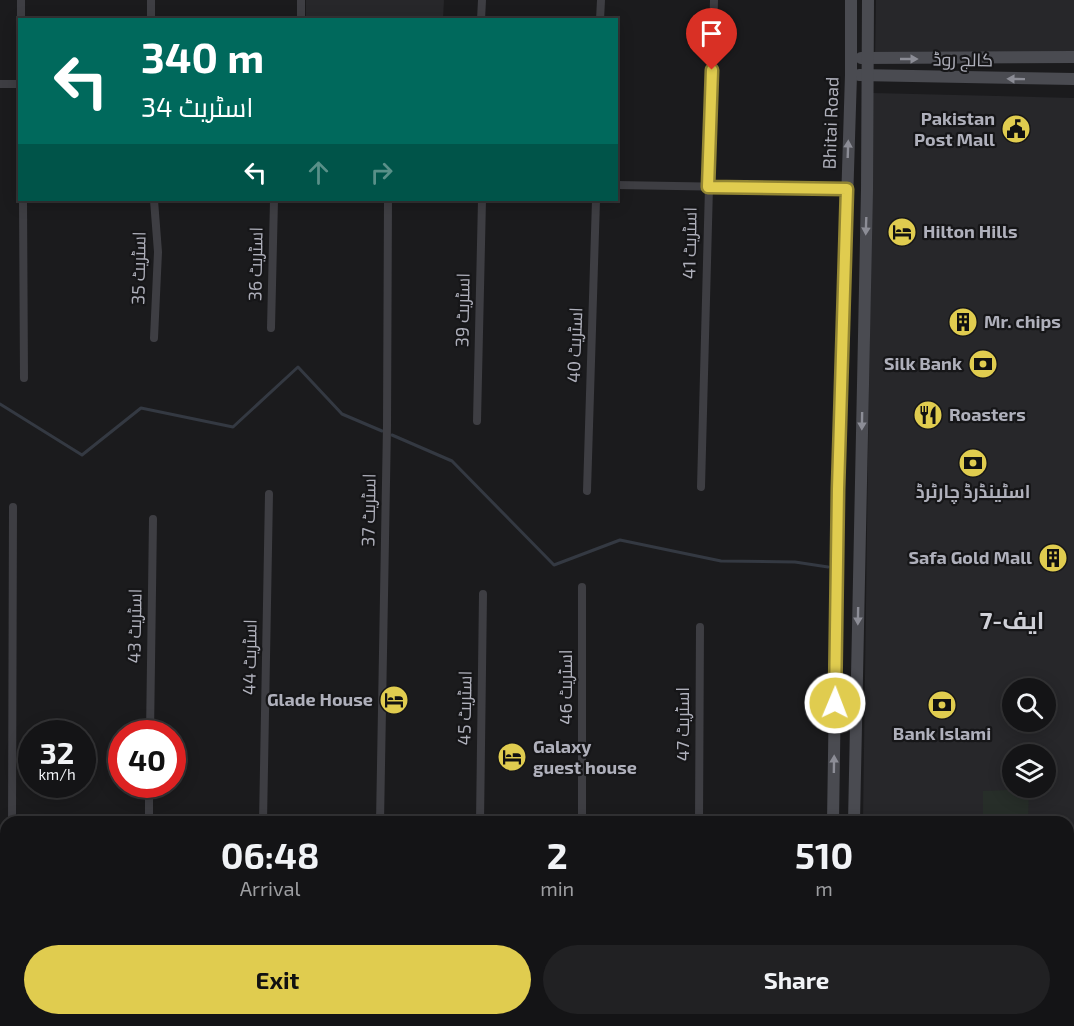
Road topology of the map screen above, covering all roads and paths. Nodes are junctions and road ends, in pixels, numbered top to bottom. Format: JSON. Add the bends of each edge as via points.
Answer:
{"nodes":[{"id":1,"x":21,"y":0,"type":"edge"},
{"id":2,"x":151,"y":0,"type":"edge"},
{"id":3,"x":301,"y":0,"type":"edge"},
{"id":4,"x":482,"y":0,"type":"edge"},
{"id":5,"x":601,"y":0,"type":"edge"},
{"id":6,"x":714,"y":0,"type":"edge"},
{"id":7,"x":851,"y":0,"type":"edge"},
{"id":8,"x":868,"y":0,"type":"edge"},
{"id":9,"x":21,"y":18,"type":"edge"},
{"id":10,"x":151,"y":18,"type":"edge"},
{"id":11,"x":301,"y":18,"type":"edge"},
{"id":12,"x":481,"y":18,"type":"edge"},
{"id":13,"x":600,"y":18,"type":"edge"},
{"id":14,"x":851,"y":57,"type":"junction"},
{"id":15,"x":1074,"y":57,"type":"edge"},
{"id":16,"x":867,"y":59,"type":"junction"},
{"id":17,"x":851,"y":75,"type":"junction"},
{"id":18,"x":867,"y":75,"type":"junction"},
{"id":19,"x":1074,"y":79,"type":"edge"},
{"id":20,"x":0,"y":84,"type":"edge"},
{"id":21,"x":18,"y":84,"type":"edge"},
{"id":22,"x":618,"y":185,"type":"edge"},
{"id":23,"x":708,"y":187,"type":"junction"},
{"id":24,"x":847,"y":189,"type":"junction"},
{"id":25,"x":867,"y":190,"type":"junction"},
{"id":26,"x":23,"y":201,"type":"edge"},
{"id":27,"x":154,"y":201,"type":"edge"},
{"id":28,"x":274,"y":201,"type":"edge"},
{"id":29,"x":388,"y":201,"type":"edge"},
{"id":30,"x":482,"y":201,"type":"edge"},
{"id":31,"x":596,"y":201,"type":"edge"},
{"id":32,"x":271,"y":328,"type":"dead end"},
{"id":33,"x":154,"y":338,"type":"dead end"},
{"id":34,"x":24,"y":378,"type":"dead end"},
{"id":35,"x":477,"y":421,"type":"dead end"},
{"id":36,"x":701,"y":487,"type":"dead end"},
{"id":37,"x":838,"y":489,"type":"junction"},
{"id":38,"x":861,"y":490,"type":"junction"},
{"id":39,"x":587,"y":491,"type":"dead end"},
{"id":40,"x":270,"y":494,"type":"dead end"},
{"id":41,"x":13,"y":507,"type":"dead end"},
{"id":42,"x":153,"y":519,"type":"dead end"},
{"id":43,"x":582,"y":587,"type":"dead end"},
{"id":44,"x":483,"y":594,"type":"dead end"},
{"id":45,"x":700,"y":627,"type":"dead end"},
{"id":46,"x":150,"y":720,"type":"edge"},
{"id":47,"x":149,"y":798,"type":"edge"},
{"id":48,"x":12,"y":816,"type":"edge"},
{"id":49,"x":149,"y":816,"type":"edge"},
{"id":50,"x":263,"y":816,"type":"edge"},
{"id":51,"x":380,"y":816,"type":"edge"},
{"id":52,"x":480,"y":816,"type":"edge"},
{"id":53,"x":582,"y":816,"type":"edge"},
{"id":54,"x":699,"y":816,"type":"edge"},
{"id":55,"x":833,"y":816,"type":"edge"},
{"id":56,"x":854,"y":816,"type":"edge"}],
"edges":[{"from":1,"to":9,"type":"street"},
{"from":2,"to":10,"type":"street"},
{"from":3,"to":11,"type":"street"},
{"from":4,"to":12,"type":"street"},
{"from":5,"to":13,"type":"street"},
{"from":6,"to":23,"type":"street","name":"اسٹریٹ 41"},
{"from":7,"to":14,"type":"street","name":"Bhitai Road"},
{"from":8,"to":16,"type":"street","name":"Bhitai Road"},
{"from":14,"to":16,"type":"street","name":"کالج روڈ"},
{"from":14,"to":17,"type":"street","name":"Bhitai Road"},
{"from":16,"to":15,"type":"street","name":"کالج روڈ","one_way":true},
{"from":16,"to":18,"type":"street","name":"Bhitai Road"},
{"from":17,"to":18,"type":"street","name":"کالج روڈ"},
{"from":24,"to":17,"type":"street","name":"Bhitai Road","one_way":true},
{"from":19,"to":18,"type":"street","name":"کالج روڈ","one_way":true},
{"from":18,"to":25,"type":"street","name":"Bhitai Road"},
{"from":20,"to":21,"type":"street"},
{"from":22,"to":23,"type":"street"},
{"from":23,"to":24,"type":"street"},
{"from":23,"to":36,"type":"street","name":"اسٹریٹ 41"},
{"from":24,"to":25,"type":"street"},
{"from":24,"to":37,"type":"street","name":"Bhitai Road"},
{"from":25,"to":38,"type":"street","name":"Bhitai Road","one_way":true},
{"from":26,"to":34,"type":"street"},
{"from":27,"to":33,"type":"street","name":"اسٹریٹ 35","via":[[158,252]]},
{"from":28,"to":32,"type":"street","name":"اسٹریٹ 36"},
{"from":29,"to":51,"type":"street","name":"اسٹریٹ 37"},
{"from":30,"to":35,"type":"street","name":"اسٹریٹ 39"},
{"from":31,"to":39,"type":"street","name":"اسٹریٹ 40"},
{"from":37,"to":38,"type":"street"},
{"from":55,"to":37,"type":"street","name":"Bhitai Road","one_way":true},
{"from":38,"to":56,"type":"street","name":"Bhitai Road","one_way":true},
{"from":40,"to":50,"type":"street","name":"اسٹریٹ 44"},
{"from":41,"to":48,"type":"street"},
{"from":42,"to":46,"type":"street","name":"اسٹریٹ 43"},
{"from":43,"to":53,"type":"street","name":"اسٹریٹ 46"},
{"from":44,"to":52,"type":"street","name":"اسٹریٹ 45"},
{"from":45,"to":54,"type":"street","name":"اسٹریٹ 47"},
{"from":47,"to":49,"type":"street"}]}
